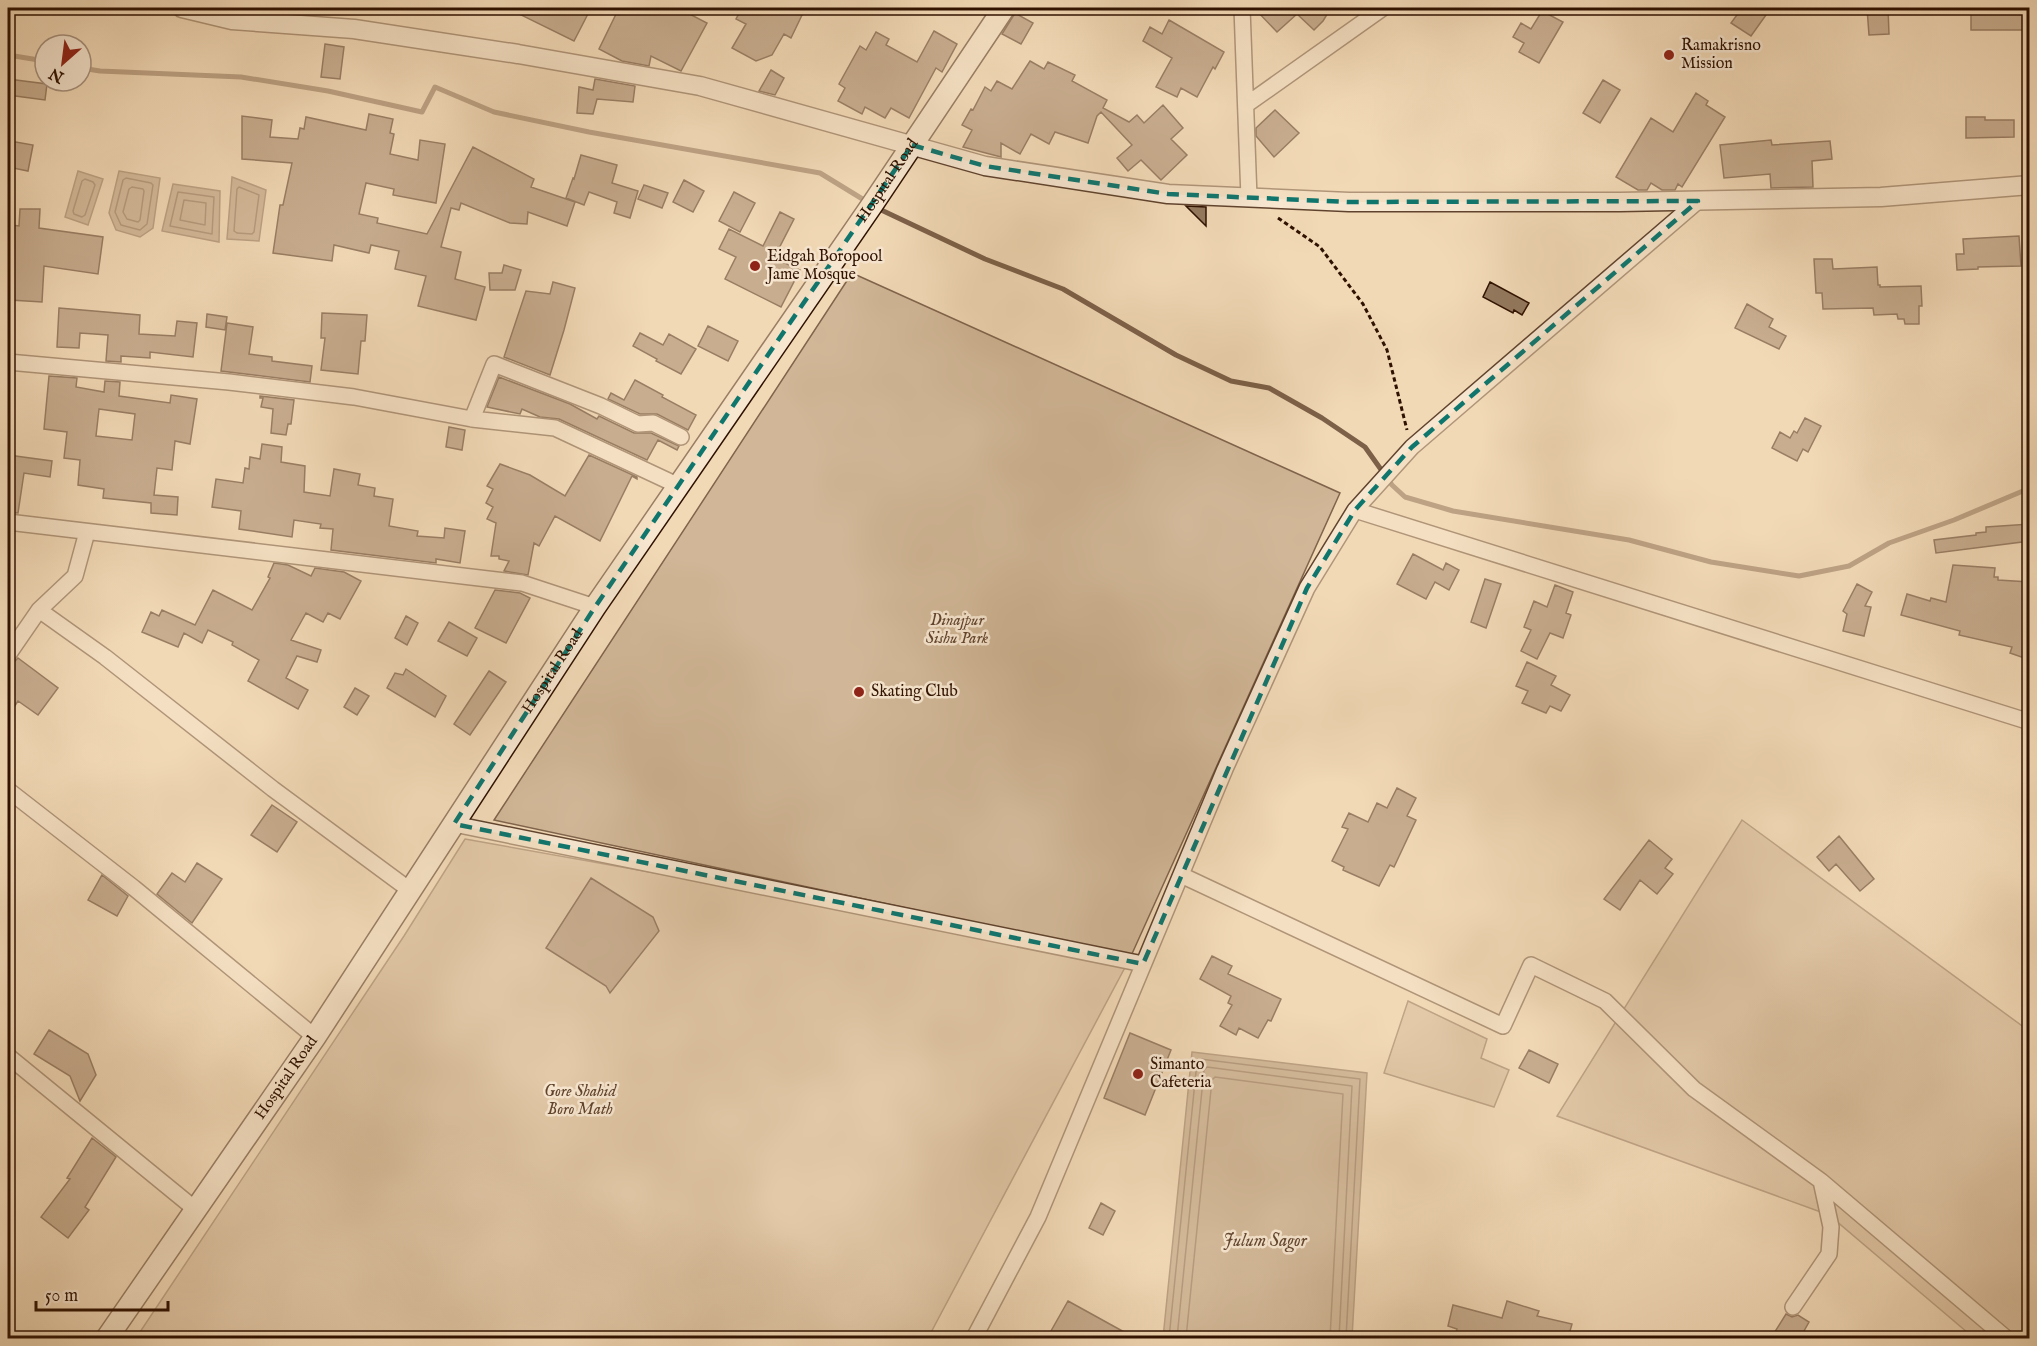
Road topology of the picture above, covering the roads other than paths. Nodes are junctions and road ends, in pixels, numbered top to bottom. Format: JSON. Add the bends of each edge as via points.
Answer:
{"nodes":[{"id":1,"x":182,"y":8,"type":"edge"},
{"id":2,"x":1004,"y":8,"type":"edge"},
{"id":3,"x":1242,"y":8,"type":"edge"},
{"id":4,"x":1383,"y":8,"type":"edge"},
{"id":5,"x":1246,"y":105,"type":"junction"},
{"id":6,"x":912,"y":145,"type":"junction"},
{"id":7,"x":2030,"y":185,"type":"edge"},
{"id":8,"x":1249,"y":198,"type":"junction"},
{"id":9,"x":1698,"y":201,"type":"junction"},
{"id":10,"x":8,"y":362,"type":"edge"},
{"id":11,"x":472,"y":419,"type":"junction"},
{"id":12,"x":681,"y":437,"type":"dead end"},
{"id":13,"x":680,"y":486,"type":"junction"},
{"id":14,"x":1355,"y":510,"type":"junction"},
{"id":15,"x":8,"y":522,"type":"edge"},
{"id":16,"x":87,"y":532,"type":"junction"},
{"id":17,"x":594,"y":607,"type":"junction"},
{"id":18,"x":39,"y":610,"type":"junction"},
{"id":19,"x":8,"y":655,"type":"edge"},
{"id":20,"x":2030,"y":722,"type":"edge"},
{"id":21,"x":8,"y":790,"type":"edge"},
{"id":22,"x":454,"y":824,"type":"junction"},
{"id":23,"x":1181,"y":874,"type":"junction"},
{"id":24,"x":411,"y":891,"type":"junction"},
{"id":25,"x":1143,"y":964,"type":"junction"},
{"id":26,"x":315,"y":1037,"type":"junction"},
{"id":27,"x":8,"y":1056,"type":"edge"},
{"id":28,"x":1821,"y":1181,"type":"junction"},
{"id":29,"x":195,"y":1209,"type":"junction"},
{"id":30,"x":1792,"y":1307,"type":"dead end"},
{"id":31,"x":106,"y":1338,"type":"edge"},
{"id":32,"x":974,"y":1338,"type":"edge"},
{"id":33,"x":2006,"y":1338,"type":"edge"}],
"edges":[{"from":1,"to":6,"type":"street","via":[[232,20],[354,29],[700,86]]},
{"from":2,"to":6,"type":"main road","name":"Hospital Road"},
{"from":3,"to":5,"type":"street"},
{"from":4,"to":5,"type":"street"},
{"from":5,"to":8,"type":"street"},
{"from":6,"to":8,"type":"street","via":[[985,166],[1168,194]]},
{"from":6,"to":13,"type":"main road","name":"Hospital Road"},
{"from":7,"to":9,"type":"street","via":[[1881,197]]},
{"from":8,"to":9,"type":"street","via":[[1349,202]]},
{"from":9,"to":14,"type":"street","via":[[1412,447]]},
{"from":10,"to":11,"type":"street","via":[[354,397]]},
{"from":11,"to":12,"type":"street","via":[[494,364],[638,424],[653,423]]},
{"from":11,"to":13,"type":"street","via":[[555,428]]},
{"from":13,"to":17,"type":"main road","name":"Hospital Road"},
{"from":14,"to":20,"type":"street"},
{"from":14,"to":23,"type":"street","via":[[1307,588]]},
{"from":15,"to":16,"type":"street"},
{"from":16,"to":17,"type":"street","via":[[522,583]]},
{"from":16,"to":18,"type":"street","via":[[75,576]]},
{"from":17,"to":22,"type":"main road","name":"Hospital Road"},
{"from":18,"to":19,"type":"street"},
{"from":18,"to":24,"type":"street"},
{"from":21,"to":26,"type":"street"},
{"from":22,"to":24,"type":"main road","name":"Hospital Road"},
{"from":22,"to":25,"type":"street"},
{"from":23,"to":25,"type":"street"},
{"from":23,"to":28,"type":"street","via":[[1503,1026],[1531,964],[1605,1001],[1694,1089]]},
{"from":24,"to":26,"type":"main road","name":"Hospital Road"},
{"from":25,"to":32,"type":"street","via":[[1038,1217]]},
{"from":26,"to":29,"type":"main road","name":"Hospital Road"},
{"from":27,"to":29,"type":"street"},
{"from":28,"to":30,"type":"street","via":[[1831,1227],[1829,1254]]},
{"from":28,"to":33,"type":"street"},
{"from":29,"to":31,"type":"main road","name":"Hospital Road"}]}
